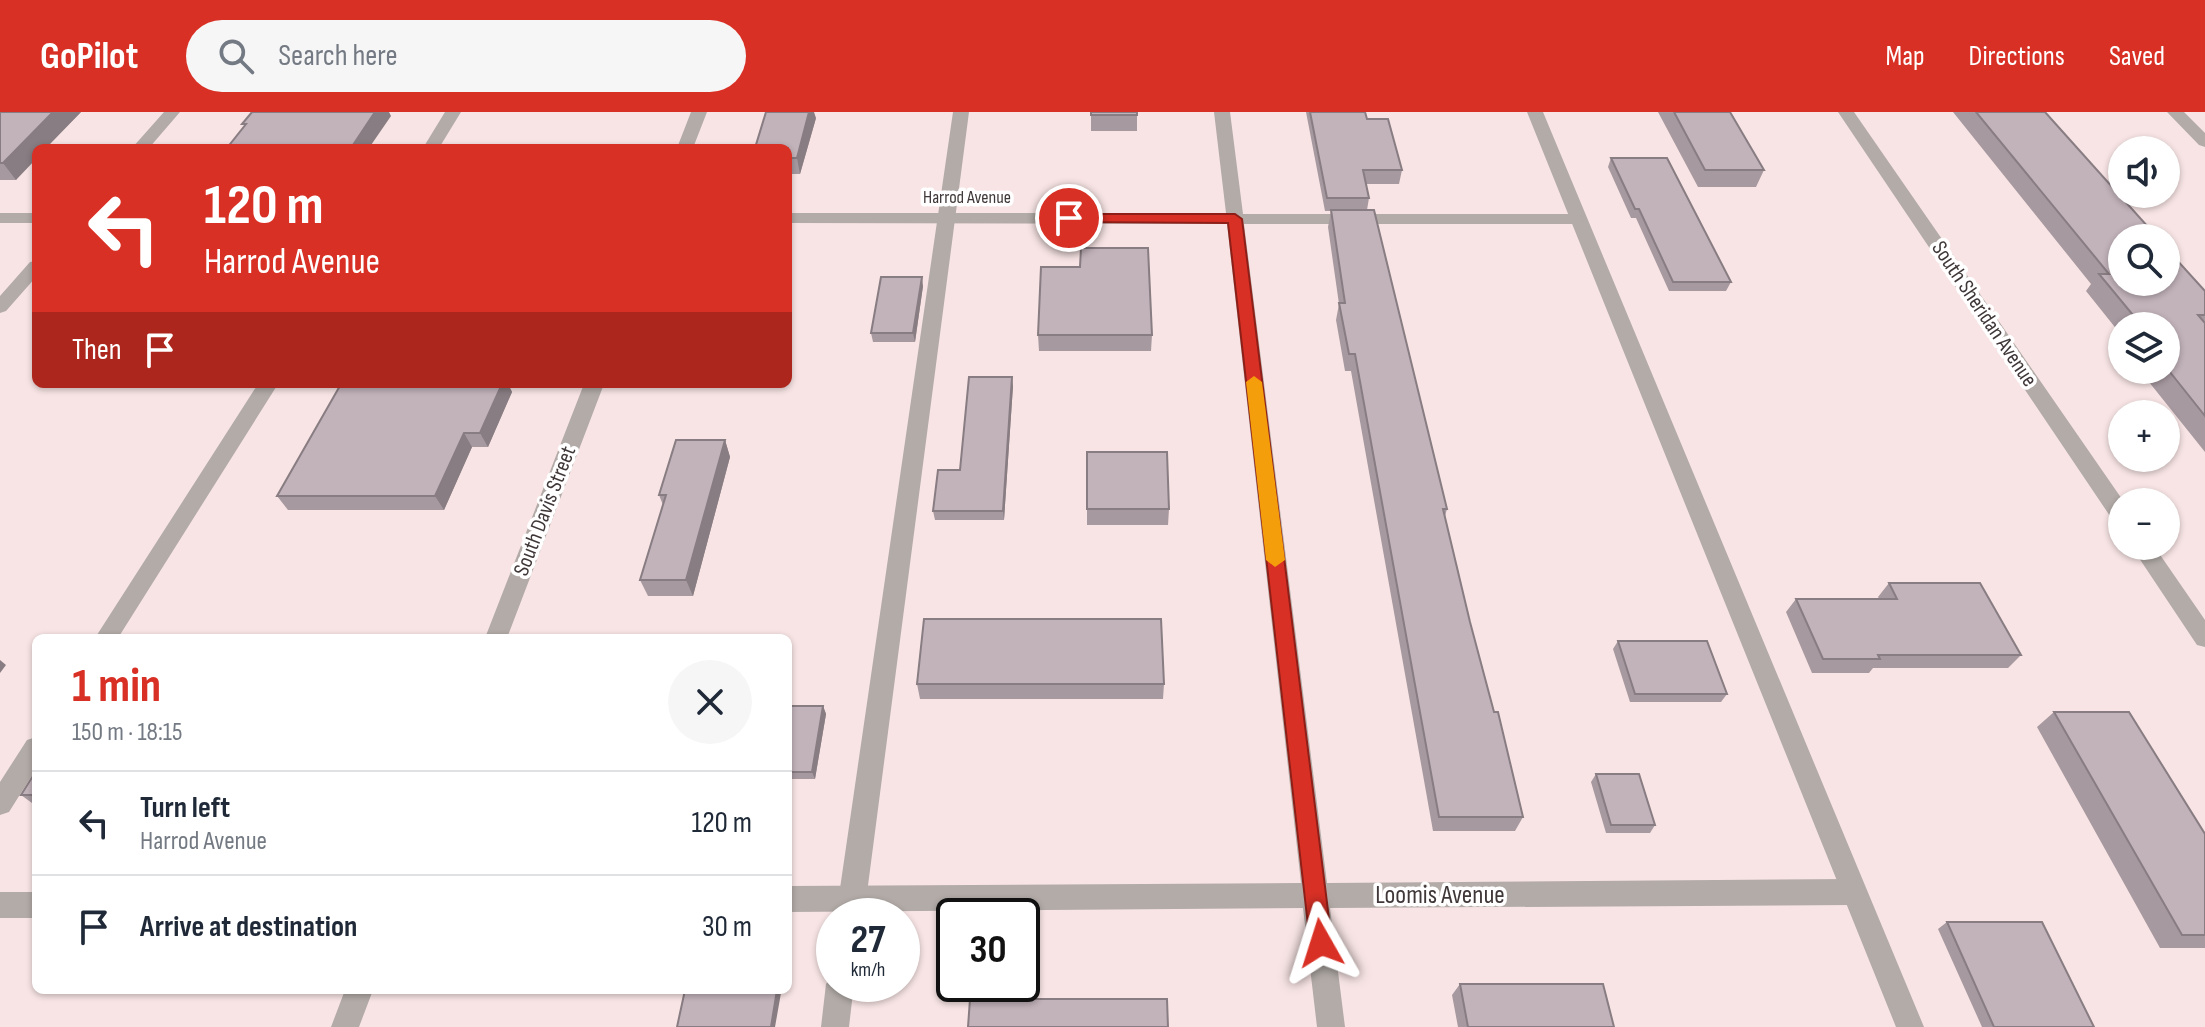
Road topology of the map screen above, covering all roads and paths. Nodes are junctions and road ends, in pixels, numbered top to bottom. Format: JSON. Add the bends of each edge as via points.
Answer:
{"nodes":[{"id":1,"x":172,"y":112,"type":"edge"},
{"id":2,"x":453,"y":112,"type":"edge"},
{"id":3,"x":699,"y":112,"type":"edge"},
{"id":4,"x":961,"y":112,"type":"edge"},
{"id":5,"x":1222,"y":112,"type":"edge"},
{"id":6,"x":1535,"y":112,"type":"edge"},
{"id":7,"x":1846,"y":112,"type":"edge"},
{"id":8,"x":2175,"y":112,"type":"edge"},
{"id":9,"x":2205,"y":142,"type":"edge"},
{"id":10,"x":144,"y":144,"type":"edge"},
{"id":11,"x":433,"y":144,"type":"edge"},
{"id":12,"x":687,"y":144,"type":"edge"},
{"id":13,"x":945,"y":217,"type":"junction"},
{"id":14,"x":0,"y":218,"type":"edge"},
{"id":15,"x":32,"y":218,"type":"edge"},
{"id":16,"x":792,"y":218,"type":"edge"},
{"id":17,"x":1235,"y":219,"type":"junction"},
{"id":18,"x":1578,"y":219,"type":"junction"},
{"id":19,"x":32,"y":271,"type":"edge"},
{"id":20,"x":0,"y":307,"type":"edge"},
{"id":21,"x":265,"y":388,"type":"edge"},
{"id":22,"x":592,"y":388,"type":"edge"},
{"id":23,"x":2108,"y":496,"type":"edge"},
{"id":24,"x":2152,"y":560,"type":"edge"},
{"id":25,"x":109,"y":634,"type":"edge"},
{"id":26,"x":498,"y":634,"type":"edge"},
{"id":27,"x":2205,"y":638,"type":"edge"},
{"id":28,"x":32,"y":754,"type":"edge"},
{"id":29,"x":0,"y":804,"type":"edge"},
{"id":30,"x":1852,"y":892,"type":"junction"},
{"id":31,"x":1316,"y":895,"type":"junction"},
{"id":32,"x":852,"y":898,"type":"edge"},
{"id":33,"x":792,"y":899,"type":"edge"},
{"id":34,"x":816,"y":902,"type":"edge"},
{"id":35,"x":920,"y":904,"type":"edge"},
{"id":36,"x":0,"y":905,"type":"edge"},
{"id":37,"x":32,"y":905,"type":"edge"},
{"id":38,"x":357,"y":994,"type":"edge"},
{"id":39,"x":838,"y":1002,"type":"edge"},
{"id":40,"x":345,"y":1027,"type":"edge"},
{"id":41,"x":835,"y":1027,"type":"edge"},
{"id":42,"x":1331,"y":1027,"type":"edge"},
{"id":43,"x":1910,"y":1027,"type":"edge"}],
"edges":[{"from":1,"to":10,"type":"street"},
{"from":2,"to":11,"type":"street"},
{"from":3,"to":12,"type":"street"},
{"from":4,"to":13,"type":"street"},
{"from":5,"to":17,"type":"street"},
{"from":6,"to":18,"type":"street"},
{"from":7,"to":23,"type":"street","name":"South Sheridan Avenue"},
{"from":8,"to":9,"type":"street"},
{"from":13,"to":16,"type":"street","name":"Harrod Avenue"},
{"from":13,"to":17,"type":"street","name":"Harrod Avenue"},
{"from":13,"to":32,"type":"street"},
{"from":14,"to":15,"type":"street"},
{"from":17,"to":18,"type":"street","name":"Harrod Avenue"},
{"from":17,"to":31,"type":"street"},
{"from":18,"to":30,"type":"street"},
{"from":19,"to":20,"type":"street"},
{"from":21,"to":25,"type":"street"},
{"from":22,"to":26,"type":"street","name":"South Davis Street"},
{"from":24,"to":27,"type":"street"},
{"from":28,"to":29,"type":"street"},
{"from":30,"to":31,"type":"street","name":"Loomis Avenue"},
{"from":30,"to":43,"type":"street"},
{"from":31,"to":35,"type":"street","name":"Loomis Avenue"},
{"from":31,"to":42,"type":"street"},
{"from":33,"to":34,"type":"street","name":"Loomis Avenue"},
{"from":36,"to":37,"type":"street"},
{"from":38,"to":40,"type":"street"},
{"from":39,"to":41,"type":"street"}]}
